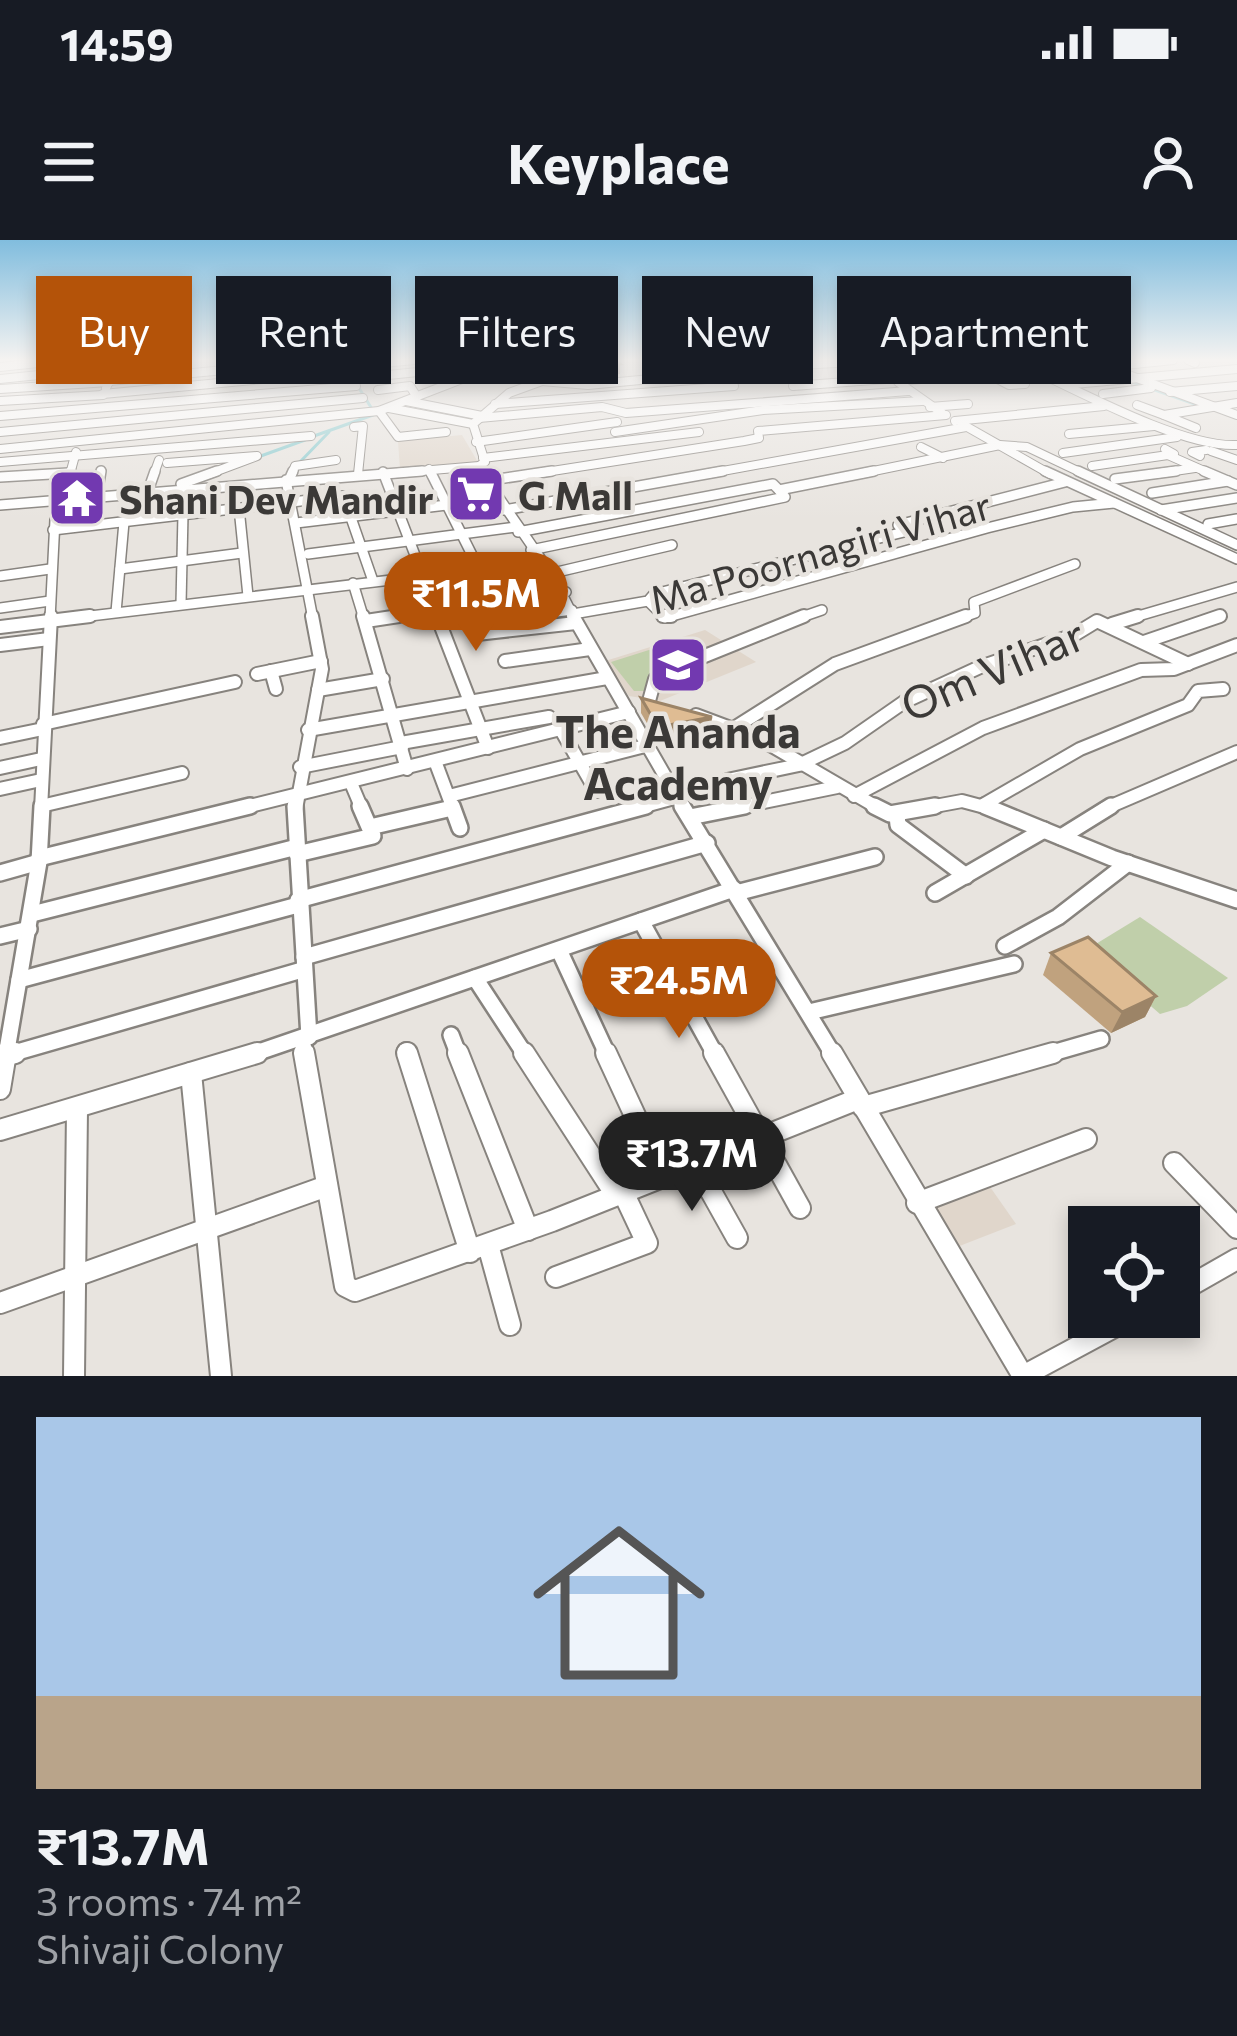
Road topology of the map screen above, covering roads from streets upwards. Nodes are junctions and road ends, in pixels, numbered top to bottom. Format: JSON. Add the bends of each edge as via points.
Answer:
{"nodes":[{"id":1,"x":41,"y":413,"type":"edge"},
{"id":2,"x":93,"y":413,"type":"edge"},
{"id":3,"x":204,"y":413,"type":"edge"},
{"id":4,"x":354,"y":413,"type":"edge"},
{"id":5,"x":387,"y":413,"type":"edge"},
{"id":6,"x":404,"y":413,"type":"edge"},
{"id":7,"x":480,"y":413,"type":"edge"},
{"id":8,"x":480,"y":413,"type":"edge"},
{"id":9,"x":493,"y":413,"type":"edge"},
{"id":10,"x":499,"y":413,"type":"edge"},
{"id":11,"x":751,"y":413,"type":"edge"},
{"id":12,"x":942,"y":413,"type":"edge"},
{"id":13,"x":1012,"y":413,"type":"edge"},
{"id":14,"x":1127,"y":413,"type":"edge"},
{"id":15,"x":1159,"y":413,"type":"edge"},
{"id":16,"x":1173,"y":413,"type":"edge"},
{"id":17,"x":484,"y":414,"type":"junction"},
{"id":18,"x":1164,"y":415,"type":"junction"},
{"id":19,"x":0,"y":416,"type":"edge"},
{"id":20,"x":951,"y":418,"type":"junction"},
{"id":21,"x":88,"y":424,"type":"junction"},
{"id":22,"x":1157,"y":426,"type":"junction"},
{"id":23,"x":966,"y":427,"type":"junction"},
{"id":24,"x":0,"y":432,"type":"edge"},
{"id":25,"x":446,"y":432,"type":"dead end"},
{"id":26,"x":699,"y":432,"type":"dead end"},
{"id":27,"x":340,"y":433,"type":"dead end"},
{"id":28,"x":1069,"y":434,"type":"dead end"},
{"id":29,"x":1182,"y":434,"type":"junction"},
{"id":30,"x":311,"y":436,"type":"dead end"},
{"id":31,"x":586,"y":436,"type":"dead end"},
{"id":32,"x":81,"y":440,"type":"junction"},
{"id":33,"x":476,"y":442,"type":"junction"},
{"id":34,"x":874,"y":442,"type":"junction"},
{"id":35,"x":595,"y":445,"type":"junction"},
{"id":36,"x":1000,"y":446,"type":"junction"},
{"id":37,"x":1237,"y":446,"type":"edge"},
{"id":38,"x":846,"y":447,"type":"junction"},
{"id":39,"x":921,"y":447,"type":"dead end"},
{"id":40,"x":0,"y":449,"type":"edge"},
{"id":41,"x":822,"y":451,"type":"junction"},
{"id":42,"x":890,"y":451,"type":"dead end"},
{"id":43,"x":1063,"y":453,"type":"dead end"},
{"id":44,"x":716,"y":454,"type":"dead end"},
{"id":45,"x":74,"y":455,"type":"junction"},
{"id":46,"x":797,"y":455,"type":"junction"},
{"id":47,"x":861,"y":455,"type":"dead end"},
{"id":48,"x":943,"y":458,"type":"junction"},
{"id":49,"x":358,"y":460,"type":"junction"},
{"id":50,"x":1200,"y":460,"type":"junction"},
{"id":51,"x":1237,"y":460,"type":"edge"},
{"id":52,"x":683,"y":461,"type":"dead end"},
{"id":53,"x":838,"y":461,"type":"dead end"},
{"id":54,"x":0,"y":462,"type":"edge"},
{"id":55,"x":808,"y":462,"type":"dead end"},
{"id":56,"x":202,"y":465,"type":"dead end"},
{"id":57,"x":735,"y":465,"type":"junction"},
{"id":58,"x":656,"y":466,"type":"dead end"},
{"id":59,"x":1035,"y":466,"type":"junction"},
{"id":60,"x":1092,"y":466,"type":"dead end"},
{"id":61,"x":238,"y":468,"type":"junction"},
{"id":62,"x":482,"y":468,"type":"junction"},
{"id":63,"x":1022,"y":468,"type":"dead end"},
{"id":64,"x":429,"y":469,"type":"junction"},
{"id":65,"x":101,"y":471,"type":"dead end"},
{"id":66,"x":383,"y":472,"type":"junction"},
{"id":67,"x":537,"y":472,"type":"junction"},
{"id":68,"x":68,"y":473,"type":"junction"},
{"id":69,"x":696,"y":473,"type":"junction"},
{"id":70,"x":358,"y":474,"type":"junction"},
{"id":71,"x":621,"y":474,"type":"dead end"},
{"id":72,"x":337,"y":476,"type":"junction"},
{"id":73,"x":0,"y":477,"type":"edge"},
{"id":74,"x":839,"y":477,"type":"junction"},
{"id":75,"x":673,"y":478,"type":"junction"},
{"id":76,"x":1115,"y":479,"type":"dead end"},
{"id":77,"x":1230,"y":479,"type":"edge"},
{"id":78,"x":288,"y":480,"type":"junction"},
{"id":79,"x":657,"y":481,"type":"junction"},
{"id":80,"x":585,"y":482,"type":"dead end"},
{"id":81,"x":1065,"y":482,"type":"junction"},
{"id":82,"x":547,"y":483,"type":"dead end"},
{"id":83,"x":242,"y":484,"type":"junction"},
{"id":84,"x":805,"y":485,"type":"junction"},
{"id":85,"x":634,"y":486,"type":"junction"},
{"id":86,"x":713,"y":487,"type":"dead end"},
{"id":87,"x":619,"y":488,"type":"junction"},
{"id":88,"x":858,"y":488,"type":"dead end"},
{"id":89,"x":165,"y":489,"type":"junction"},
{"id":90,"x":779,"y":490,"type":"junction"},
{"id":91,"x":148,"y":491,"type":"junction"},
{"id":92,"x":134,"y":492,"type":"junction"},
{"id":93,"x":595,"y":492,"type":"junction"},
{"id":94,"x":672,"y":493,"type":"dead end"},
{"id":95,"x":1152,"y":493,"type":"dead end"},
{"id":96,"x":97,"y":495,"type":"junction"},
{"id":97,"x":579,"y":495,"type":"junction"},
{"id":98,"x":343,"y":496,"type":"junction"},
{"id":99,"x":824,"y":496,"type":"dead end"},
{"id":100,"x":62,"y":498,"type":"junction"},
{"id":101,"x":1237,"y":498,"type":"edge"},
{"id":102,"x":632,"y":500,"type":"dead end"},
{"id":103,"x":292,"y":502,"type":"junction"},
{"id":104,"x":1114,"y":503,"type":"junction"},
{"id":105,"x":446,"y":504,"type":"junction"},
{"id":106,"x":501,"y":504,"type":"junction"},
{"id":107,"x":0,"y":505,"type":"edge"},
{"id":108,"x":239,"y":508,"type":"junction"},
{"id":109,"x":594,"y":509,"type":"dead end"},
{"id":110,"x":399,"y":510,"type":"junction"},
{"id":111,"x":1160,"y":510,"type":"junction"},
{"id":112,"x":183,"y":514,"type":"junction"},
{"id":113,"x":350,"y":516,"type":"junction"},
{"id":114,"x":1237,"y":519,"type":"edge"},
{"id":115,"x":129,"y":521,"type":"junction"},
{"id":116,"x":296,"y":523,"type":"junction"},
{"id":117,"x":1208,"y":524,"type":"dead end"},
{"id":118,"x":53,"y":530,"type":"junction"},
{"id":119,"x":517,"y":530,"type":"junction"},
{"id":120,"x":461,"y":534,"type":"junction"},
{"id":121,"x":411,"y":541,"type":"junction"},
{"id":122,"x":1234,"y":542,"type":"edge"},
{"id":123,"x":672,"y":545,"type":"dead end"},
{"id":124,"x":360,"y":547,"type":"junction"},
{"id":125,"x":242,"y":553,"type":"junction"},
{"id":126,"x":308,"y":554,"type":"dead end"},
{"id":127,"x":1237,"y":559,"type":"edge"},
{"id":128,"x":182,"y":561,"type":"junction"},
{"id":129,"x":1075,"y":564,"type":"dead end"},
{"id":130,"x":545,"y":565,"type":"junction"},
{"id":131,"x":50,"y":569,"type":"junction"},
{"id":132,"x":120,"y":569,"type":"junction"},
{"id":133,"x":479,"y":569,"type":"junction"},
{"id":134,"x":0,"y":576,"type":"edge"},
{"id":135,"x":422,"y":576,"type":"junction"},
{"id":136,"x":373,"y":581,"type":"junction"},
{"id":137,"x":353,"y":583,"type":"junction"},
{"id":138,"x":472,"y":587,"type":"dead end"},
{"id":139,"x":1237,"y":587,"type":"edge"},
{"id":140,"x":308,"y":589,"type":"junction"},
{"id":141,"x":566,"y":592,"type":"junction"},
{"id":142,"x":248,"y":596,"type":"junction"},
{"id":143,"x":50,"y":601,"type":"junction"},
{"id":144,"x":648,"y":601,"type":"junction"},
{"id":145,"x":181,"y":604,"type":"junction"},
{"id":146,"x":0,"y":608,"type":"edge"},
{"id":147,"x":434,"y":610,"type":"junction"},
{"id":148,"x":822,"y":610,"type":"dead end"},
{"id":149,"x":116,"y":612,"type":"junction"},
{"id":150,"x":574,"y":616,"type":"junction"},
{"id":151,"x":1221,"y":616,"type":"dead end"},
{"id":152,"x":50,"y":621,"type":"junction"},
{"id":153,"x":365,"y":621,"type":"junction"},
{"id":154,"x":1112,"y":624,"type":"junction"},
{"id":155,"x":0,"y":627,"type":"edge"},
{"id":156,"x":476,"y":629,"type":"dead end"},
{"id":157,"x":49,"y":641,"type":"junction"},
{"id":158,"x":1144,"y":642,"type":"junction"},
{"id":159,"x":1237,"y":645,"type":"edge"},
{"id":160,"x":0,"y":647,"type":"edge"},
{"id":161,"x":590,"y":650,"type":"junction"},
{"id":162,"x":321,"y":661,"type":"junction"},
{"id":163,"x":505,"y":661,"type":"dead end"},
{"id":164,"x":1188,"y":664,"type":"junction"},
{"id":165,"x":607,"y":678,"type":"junction"},
{"id":166,"x":383,"y":679,"type":"junction"},
{"id":167,"x":235,"y":682,"type":"dead end"},
{"id":168,"x":1223,"y":688,"type":"dead end"},
{"id":169,"x":275,"y":689,"type":"dead end"},
{"id":170,"x":318,"y":690,"type":"junction"},
{"id":171,"x":470,"y":701,"type":"junction"},
{"id":172,"x":625,"y":705,"type":"junction"},
{"id":173,"x":676,"y":709,"type":"edge"},
{"id":174,"x":393,"y":715,"type":"junction"},
{"id":175,"x":550,"y":717,"type":"dead end"},
{"id":176,"x":43,"y":726,"type":"junction"},
{"id":177,"x":734,"y":728,"type":"junction"},
{"id":178,"x":481,"y":729,"type":"junction"},
{"id":179,"x":308,"y":730,"type":"junction"},
{"id":180,"x":561,"y":730,"type":"junction"},
{"id":181,"x":0,"y":738,"type":"edge"},
{"id":182,"x":401,"y":745,"type":"junction"},
{"id":183,"x":645,"y":746,"type":"junction"},
{"id":184,"x":488,"y":748,"type":"junction"},
{"id":185,"x":1237,"y":752,"type":"edge"},
{"id":186,"x":40,"y":759,"type":"junction"},
{"id":187,"x":435,"y":761,"type":"junction"},
{"id":188,"x":581,"y":763,"type":"junction"},
{"id":189,"x":799,"y":765,"type":"junction"},
{"id":190,"x":300,"y":767,"type":"junction"},
{"id":191,"x":0,"y":768,"type":"edge"},
{"id":192,"x":407,"y":769,"type":"junction"},
{"id":193,"x":182,"y":773,"type":"dead end"},
{"id":194,"x":41,"y":780,"type":"junction"},
{"id":195,"x":727,"y":780,"type":"dead end"},
{"id":196,"x":351,"y":783,"type":"junction"},
{"id":197,"x":837,"y":788,"type":"junction"},
{"id":198,"x":0,"y":789,"type":"edge"},
{"id":199,"x":596,"y":790,"type":"dead end"},
{"id":200,"x":295,"y":796,"type":"junction"},
{"id":201,"x":677,"y":796,"type":"junction"},
{"id":202,"x":854,"y":796,"type":"junction"},
{"id":203,"x":450,"y":802,"type":"junction"},
{"id":204,"x":41,"y":806,"type":"junction"},
{"id":205,"x":983,"y":806,"type":"junction"},
{"id":206,"x":897,"y":815,"type":"junction"},
{"id":207,"x":690,"y":817,"type":"junction"},
{"id":208,"x":370,"y":826,"type":"junction"},
{"id":209,"x":460,"y":828,"type":"dead end"},
{"id":210,"x":1045,"y":830,"type":"junction"},
{"id":211,"x":1061,"y":837,"type":"junction"},
{"id":212,"x":707,"y":843,"type":"junction"},
{"id":213,"x":297,"y":850,"type":"junction"},
{"id":214,"x":875,"y":857,"type":"dead end"},
{"id":215,"x":39,"y":860,"type":"junction"},
{"id":216,"x":1128,"y":863,"type":"junction"},
{"id":217,"x":0,"y":873,"type":"edge"},
{"id":218,"x":966,"y":875,"type":"junction"},
{"id":219,"x":735,"y":891,"type":"junction"},
{"id":220,"x":935,"y":893,"type":"dead end"},
{"id":221,"x":1237,"y":900,"type":"edge"},
{"id":222,"x":298,"y":902,"type":"junction"},
{"id":223,"x":641,"y":920,"type":"junction"},
{"id":224,"x":31,"y":921,"type":"junction"},
{"id":225,"x":0,"y":936,"type":"edge"},
{"id":226,"x":1005,"y":946,"type":"dead end"},
{"id":227,"x":559,"y":950,"type":"junction"},
{"id":228,"x":303,"y":964,"type":"junction"},
{"id":229,"x":1014,"y":964,"type":"dead end"},
{"id":230,"x":475,"y":978,"type":"junction"},
{"id":231,"x":19,"y":980,"type":"junction"},
{"id":232,"x":7,"y":1004,"type":"edge"},
{"id":233,"x":809,"y":1012,"type":"junction"},
{"id":234,"x":452,"y":1035,"type":"dead end"},
{"id":235,"x":306,"y":1038,"type":"junction"},
{"id":236,"x":1101,"y":1039,"type":"dead end"},
{"id":237,"x":406,"y":1052,"type":"dead end"},
{"id":238,"x":7,"y":1055,"type":"junction"},
{"id":239,"x":191,"y":1072,"type":"junction"},
{"id":240,"x":0,"y":1087,"type":"edge"},
{"id":241,"x":861,"y":1103,"type":"junction"},
{"id":242,"x":77,"y":1109,"type":"junction"},
{"id":243,"x":0,"y":1130,"type":"edge"},
{"id":244,"x":756,"y":1139,"type":"junction"},
{"id":245,"x":1085,"y":1139,"type":"dead end"},
{"id":246,"x":695,"y":1163,"type":"junction"},
{"id":247,"x":1174,"y":1163,"type":"dead end"},
{"id":248,"x":663,"y":1176,"type":"junction"},
{"id":249,"x":327,"y":1186,"type":"junction"},
{"id":250,"x":620,"y":1194,"type":"junction"},
{"id":251,"x":917,"y":1203,"type":"junction"},
{"id":252,"x":800,"y":1208,"type":"dead end"},
{"id":253,"x":1237,"y":1228,"type":"edge"},
{"id":254,"x":205,"y":1230,"type":"junction"},
{"id":255,"x":528,"y":1230,"type":"junction"},
{"id":256,"x":737,"y":1238,"type":"dead end"},
{"id":257,"x":479,"y":1249,"type":"junction"},
{"id":258,"x":1237,"y":1258,"type":"edge"},
{"id":259,"x":76,"y":1276,"type":"junction"},
{"id":260,"x":1200,"y":1276,"type":"edge"},
{"id":261,"x":556,"y":1277,"type":"dead end"},
{"id":262,"x":0,"y":1303,"type":"edge"},
{"id":263,"x":510,"y":1325,"type":"dead end"},
{"id":264,"x":1094,"y":1338,"type":"edge"},
{"id":265,"x":74,"y":1376,"type":"edge"},
{"id":266,"x":221,"y":1376,"type":"edge"},
{"id":267,"x":1023,"y":1376,"type":"edge"}],
"edges":[{"from":1,"to":19,"type":"street"},
{"from":2,"to":21,"type":"street"},
{"from":3,"to":21,"type":"street"},
{"from":4,"to":32,"type":"street"},
{"from":5,"to":25,"type":"street","via":[[398,436]]},
{"from":6,"to":17,"type":"street","via":[[448,420]]},
{"from":7,"to":17,"type":"street"},
{"from":8,"to":17,"type":"street"},
{"from":9,"to":17,"type":"street"},
{"from":10,"to":17,"type":"street"},
{"from":11,"to":33,"type":"street"},
{"from":12,"to":20,"type":"street"},
{"from":13,"to":20,"type":"street"},
{"from":14,"to":22,"type":"street"},
{"from":15,"to":18,"type":"street"},
{"from":16,"to":18,"type":"street"},
{"from":17,"to":33,"type":"street"},
{"from":18,"to":29,"type":"street","via":[[1196,428]]},
{"from":20,"to":23,"type":"street"},
{"from":20,"to":67,"type":"street","via":[[758,431],[758,438]]},
{"from":21,"to":24,"type":"street"},
{"from":21,"to":32,"type":"street"},
{"from":22,"to":28,"type":"street"},
{"from":22,"to":29,"type":"street"},
{"from":23,"to":34,"type":"street"},
{"from":23,"to":36,"type":"street"},
{"from":26,"to":35,"type":"street"},
{"from":27,"to":49,"type":"street","via":[[358,429]]},
{"from":29,"to":37,"type":"street"},
{"from":29,"to":43,"type":"street"},
{"from":29,"to":50,"type":"street"},
{"from":30,"to":45,"type":"street"},
{"from":31,"to":35,"type":"street"},
{"from":32,"to":40,"type":"street"},
{"from":32,"to":45,"type":"street"},
{"from":33,"to":62,"type":"street"},
{"from":34,"to":38,"type":"street"},
{"from":34,"to":42,"type":"street"},
{"from":35,"to":62,"type":"street"},
{"from":36,"to":48,"type":"street"},
{"from":36,"to":59,"type":"street"},
{"from":36,"to":111,"type":"street","via":[[1027,447]]},
{"from":38,"to":41,"type":"street"},
{"from":38,"to":47,"type":"street"},
{"from":39,"to":48,"type":"street"},
{"from":41,"to":46,"type":"street"},
{"from":41,"to":53,"type":"street"},
{"from":44,"to":57,"type":"street"},
{"from":45,"to":54,"type":"street"},
{"from":45,"to":68,"type":"street"},
{"from":46,"to":55,"type":"street"},
{"from":46,"to":57,"type":"street"},
{"from":48,"to":74,"type":"street"},
{"from":49,"to":70,"type":"street"},
{"from":49,"to":78,"type":"street","via":[[295,466]]},
{"from":50,"to":51,"type":"street"},
{"from":50,"to":60,"type":"street","via":[[1166,452]]},
{"from":50,"to":76,"type":"street"},
{"from":50,"to":77,"type":"street"},
{"from":52,"to":69,"type":"street"},
{"from":56,"to":61,"type":"street"},
{"from":57,"to":69,"type":"street"},
{"from":58,"to":75,"type":"street"},
{"from":59,"to":63,"type":"street"},
{"from":59,"to":81,"type":"street"},
{"from":61,"to":83,"type":"street"},
{"from":61,"to":89,"type":"street"},
{"from":61,"to":91,"type":"street","via":[[257,456],[163,461]]},
{"from":62,"to":64,"type":"street"},
{"from":62,"to":67,"type":"street"},
{"from":62,"to":106,"type":"street"},
{"from":64,"to":66,"type":"street"},
{"from":64,"to":105,"type":"street"},
{"from":65,"to":96,"type":"street"},
{"from":66,"to":70,"type":"street"},
{"from":66,"to":110,"type":"street"},
{"from":67,"to":82,"type":"street"},
{"from":68,"to":73,"type":"street"},
{"from":68,"to":100,"type":"street"},
{"from":69,"to":75,"type":"street"},
{"from":69,"to":86,"type":"street"},
{"from":70,"to":72,"type":"street"},
{"from":71,"to":85,"type":"street"},
{"from":72,"to":78,"type":"street"},
{"from":72,"to":98,"type":"street"},
{"from":74,"to":84,"type":"street"},
{"from":74,"to":88,"type":"street"},
{"from":75,"to":79,"type":"street"},
{"from":77,"to":95,"type":"street"},
{"from":78,"to":83,"type":"street"},
{"from":78,"to":103,"type":"street"},
{"from":79,"to":85,"type":"street"},
{"from":79,"to":94,"type":"street"},
{"from":80,"to":93,"type":"street"},
{"from":81,"to":104,"type":"street"},
{"from":81,"to":144,"type":"street","name":"Ma Poornagiri Vihar"},
{"from":83,"to":89,"type":"street"},
{"from":84,"to":90,"type":"street"},
{"from":84,"to":99,"type":"street"},
{"from":85,"to":87,"type":"street"},
{"from":87,"to":93,"type":"street"},
{"from":87,"to":102,"type":"street"},
{"from":89,"to":91,"type":"street"},
{"from":90,"to":119,"type":"street","via":[[773,484]]},
{"from":90,"to":130,"type":"street","via":[[785,497]]},
{"from":91,"to":92,"type":"street"},
{"from":92,"to":96,"type":"street"},
{"from":92,"to":115,"type":"street"},
{"from":93,"to":97,"type":"street"},
{"from":96,"to":100,"type":"street"},
{"from":97,"to":106,"type":"street"},
{"from":97,"to":109,"type":"street"},
{"from":98,"to":103,"type":"street"},
{"from":98,"to":113,"type":"street"},
{"from":100,"to":107,"type":"street"},
{"from":100,"to":118,"type":"street"},
{"from":101,"to":111,"type":"street"},
{"from":103,"to":108,"type":"street"},
{"from":103,"to":116,"type":"street"},
{"from":104,"to":127,"type":"street"},
{"from":104,"to":144,"type":"street","via":[[987,528],[665,618]]},
{"from":105,"to":106,"type":"street"},
{"from":105,"to":110,"type":"street"},
{"from":105,"to":120,"type":"street"},
{"from":106,"to":119,"type":"street"},
{"from":108,"to":112,"type":"street"},
{"from":108,"to":125,"type":"street"},
{"from":110,"to":113,"type":"street"},
{"from":110,"to":121,"type":"street"},
{"from":111,"to":122,"type":"street"},
{"from":112,"to":115,"type":"street"},
{"from":112,"to":128,"type":"street"},
{"from":113,"to":116,"type":"street"},
{"from":113,"to":124,"type":"street"},
{"from":114,"to":117,"type":"street"},
{"from":115,"to":118,"type":"street"},
{"from":115,"to":132,"type":"street"},
{"from":116,"to":140,"type":"street"},
{"from":118,"to":131,"type":"street"},
{"from":119,"to":120,"type":"street"},
{"from":119,"to":130,"type":"street"},
{"from":120,"to":121,"type":"street"},
{"from":120,"to":133,"type":"street"},
{"from":121,"to":124,"type":"street"},
{"from":121,"to":135,"type":"street"},
{"from":123,"to":130,"type":"street"},
{"from":124,"to":126,"type":"street"},
{"from":124,"to":136,"type":"street"},
{"from":125,"to":128,"type":"street"},
{"from":125,"to":142,"type":"street"},
{"from":128,"to":132,"type":"street"},
{"from":128,"to":145,"type":"street"},
{"from":129,"to":177,"type":"street","via":[[974,602],[975,613],[835,664]]},
{"from":130,"to":133,"type":"street"},
{"from":130,"to":138,"type":"street"},
{"from":130,"to":141,"type":"street"},
{"from":131,"to":134,"type":"street"},
{"from":131,"to":143,"type":"street"},
{"from":132,"to":149,"type":"street"},
{"from":133,"to":135,"type":"street"},
{"from":135,"to":136,"type":"street"},
{"from":135,"to":147,"type":"street"},
{"from":136,"to":137,"type":"street"},
{"from":137,"to":140,"type":"street"},
{"from":137,"to":153,"type":"street"},
{"from":139,"to":154,"type":"street"},
{"from":140,"to":142,"type":"street"},
{"from":140,"to":162,"type":"street"},
{"from":141,"to":147,"type":"street"},
{"from":141,"to":150,"type":"street"},
{"from":142,"to":145,"type":"street"},
{"from":143,"to":146,"type":"street"},
{"from":143,"to":152,"type":"street"},
{"from":144,"to":150,"type":"street","name":"Ma Poornagiri Vihar"},
{"from":145,"to":149,"type":"street"},
{"from":147,"to":153,"type":"street"},
{"from":147,"to":171,"type":"street"},
{"from":148,"to":172,"type":"street","via":[[667,671],[655,679],[654,702]]},
{"from":149,"to":152,"type":"street"},
{"from":150,"to":156,"type":"street","name":"Ma Poornagiri Vihar"},
{"from":150,"to":161,"type":"street"},
{"from":151,"to":158,"type":"street"},
{"from":152,"to":155,"type":"street"},
{"from":152,"to":157,"type":"street"},
{"from":153,"to":166,"type":"street"},
{"from":154,"to":158,"type":"street","name":"Om Vihar"},
{"from":154,"to":189,"type":"street","name":"Om Vihar","via":[[1093,622],[944,683]]},
{"from":157,"to":160,"type":"street"},
{"from":157,"to":176,"type":"street"},
{"from":158,"to":164,"type":"street","name":"Om Vihar"},
{"from":159,"to":164,"type":"street"},
{"from":161,"to":163,"type":"street"},
{"from":161,"to":165,"type":"street"},
{"from":162,"to":169,"type":"street","via":[[264,672]]},
{"from":162,"to":170,"type":"street"},
{"from":164,"to":202,"type":"street","via":[[1141,670],[983,728]]},
{"from":165,"to":171,"type":"street"},
{"from":165,"to":172,"type":"street"},
{"from":166,"to":170,"type":"street"},
{"from":166,"to":174,"type":"street"},
{"from":167,"to":176,"type":"street"},
{"from":168,"to":205,"type":"street","via":[[1198,691],[1188,705],[1060,758]]},
{"from":170,"to":179,"type":"street"},
{"from":171,"to":174,"type":"street"},
{"from":171,"to":178,"type":"street"},
{"from":172,"to":180,"type":"street"},
{"from":172,"to":183,"type":"street"},
{"from":173,"to":177,"type":"street"},
{"from":174,"to":179,"type":"street"},
{"from":174,"to":182,"type":"street"},
{"from":175,"to":178,"type":"street"},
{"from":176,"to":181,"type":"street"},
{"from":176,"to":186,"type":"street"},
{"from":177,"to":189,"type":"street"},
{"from":178,"to":182,"type":"street"},
{"from":178,"to":184,"type":"street"},
{"from":179,"to":190,"type":"street"},
{"from":180,"to":184,"type":"street"},
{"from":180,"to":188,"type":"street"},
{"from":182,"to":190,"type":"street"},
{"from":182,"to":192,"type":"street"},
{"from":183,"to":188,"type":"street"},
{"from":183,"to":201,"type":"street"},
{"from":184,"to":187,"type":"street"},
{"from":185,"to":211,"type":"street","via":[[1097,812]]},
{"from":186,"to":191,"type":"street"},
{"from":186,"to":194,"type":"street"},
{"from":187,"to":192,"type":"street"},
{"from":187,"to":203,"type":"street"},
{"from":188,"to":199,"type":"street"},
{"from":188,"to":203,"type":"street"},
{"from":189,"to":195,"type":"street","name":"Om Vihar"},
{"from":189,"to":197,"type":"street"},
{"from":190,"to":200,"type":"street"},
{"from":192,"to":196,"type":"street"},
{"from":193,"to":204,"type":"street"},
{"from":194,"to":198,"type":"street"},
{"from":194,"to":204,"type":"street"},
{"from":196,"to":200,"type":"street"},
{"from":196,"to":208,"type":"street"},
{"from":197,"to":202,"type":"street"},
{"from":197,"to":207,"type":"street"},
{"from":200,"to":213,"type":"street"},
{"from":200,"to":215,"type":"street"},
{"from":201,"to":207,"type":"street"},
{"from":201,"to":222,"type":"street"},
{"from":202,"to":206,"type":"street"},
{"from":203,"to":208,"type":"street"},
{"from":203,"to":209,"type":"street"},
{"from":204,"to":215,"type":"street"},
{"from":205,"to":206,"type":"street","via":[[947,803]]},
{"from":205,"to":210,"type":"street"},
{"from":206,"to":218,"type":"street","via":[[898,825]]},
{"from":207,"to":212,"type":"street"},
{"from":208,"to":213,"type":"street","via":[[374,836]]},
{"from":210,"to":211,"type":"street"},
{"from":210,"to":218,"type":"street"},
{"from":211,"to":216,"type":"street"},
{"from":212,"to":219,"type":"street"},
{"from":212,"to":228,"type":"street"},
{"from":213,"to":222,"type":"street"},
{"from":213,"to":224,"type":"street"},
{"from":214,"to":219,"type":"street"},
{"from":215,"to":217,"type":"street"},
{"from":215,"to":224,"type":"street"},
{"from":216,"to":221,"type":"street"},
{"from":216,"to":226,"type":"street"},
{"from":218,"to":220,"type":"street"},
{"from":219,"to":223,"type":"street"},
{"from":219,"to":233,"type":"street"},
{"from":222,"to":228,"type":"street"},
{"from":222,"to":231,"type":"street"},
{"from":223,"to":227,"type":"street"},
{"from":223,"to":244,"type":"street"},
{"from":224,"to":225,"type":"street"},
{"from":224,"to":231,"type":"street"},
{"from":227,"to":230,"type":"street"},
{"from":227,"to":248,"type":"street"},
{"from":228,"to":235,"type":"street"},
{"from":228,"to":238,"type":"street"},
{"from":229,"to":233,"type":"street"},
{"from":230,"to":235,"type":"street"},
{"from":230,"to":250,"type":"street"},
{"from":231,"to":232,"type":"street"},
{"from":232,"to":238,"type":"street"},
{"from":233,"to":241,"type":"street"},
{"from":234,"to":255,"type":"street"},
{"from":235,"to":239,"type":"street"},
{"from":235,"to":249,"type":"street"},
{"from":236,"to":241,"type":"street"},
{"from":237,"to":257,"type":"street"},
{"from":238,"to":240,"type":"street"},
{"from":239,"to":242,"type":"street"},
{"from":239,"to":254,"type":"street"},
{"from":241,"to":244,"type":"street"},
{"from":241,"to":251,"type":"street"},
{"from":242,"to":243,"type":"street"},
{"from":242,"to":259,"type":"street"},
{"from":244,"to":246,"type":"street"},
{"from":244,"to":252,"type":"street"},
{"from":245,"to":251,"type":"street"},
{"from":246,"to":248,"type":"street"},
{"from":246,"to":256,"type":"street"},
{"from":247,"to":253,"type":"street"},
{"from":248,"to":250,"type":"street"},
{"from":249,"to":254,"type":"street"},
{"from":249,"to":257,"type":"street","via":[[345,1286],[355,1291]]},
{"from":250,"to":255,"type":"street"},
{"from":250,"to":261,"type":"street","via":[[647,1243]]},
{"from":251,"to":267,"type":"street"},
{"from":254,"to":259,"type":"street"},
{"from":254,"to":266,"type":"street"},
{"from":255,"to":257,"type":"street"},
{"from":257,"to":263,"type":"street"},
{"from":258,"to":260,"type":"street"},
{"from":259,"to":262,"type":"street"},
{"from":259,"to":265,"type":"street"},
{"from":264,"to":267,"type":"street"}]}
